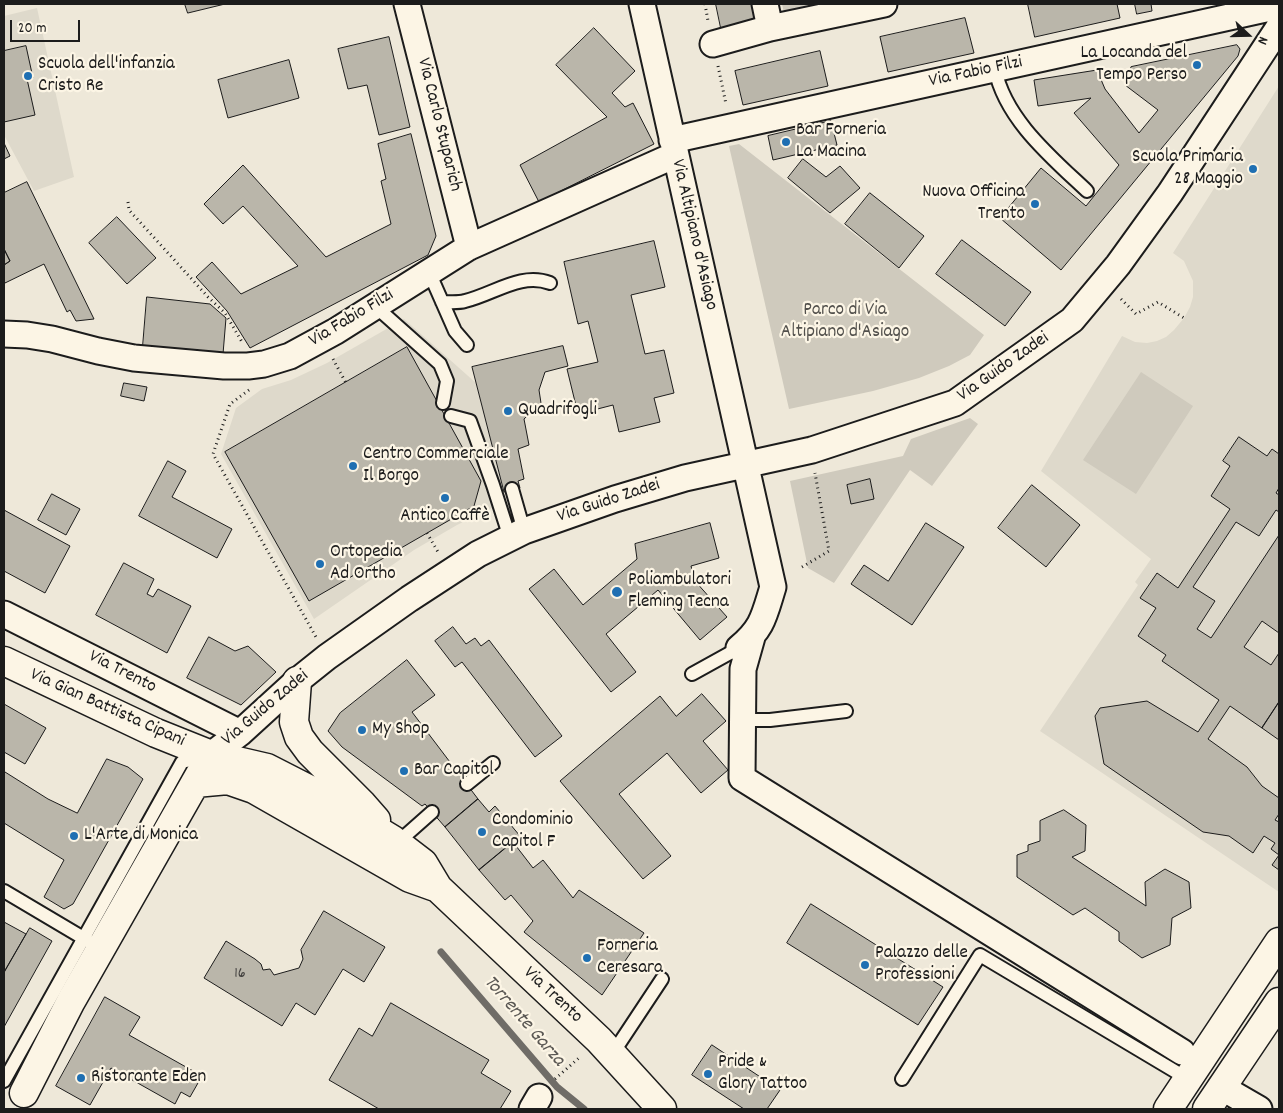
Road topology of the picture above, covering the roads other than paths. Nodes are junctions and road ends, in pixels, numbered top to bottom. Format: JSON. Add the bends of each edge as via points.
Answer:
{"nodes":[{"id":1,"x":408,"y":4,"type":"edge"},
{"id":2,"x":642,"y":4,"type":"edge"},
{"id":3,"x":765,"y":4,"type":"edge"},
{"id":4,"x":884,"y":4,"type":"edge"},
{"id":5,"x":1279,"y":6,"type":"edge"},
{"id":6,"x":1279,"y":27,"type":"edge"},
{"id":7,"x":770,"y":28,"type":"junction"},
{"id":8,"x":713,"y":44,"type":"dead end"},
{"id":9,"x":995,"y":68,"type":"junction"},
{"id":10,"x":674,"y":147,"type":"junction"},
{"id":11,"x":1087,"y":191,"type":"dead end"},
{"id":12,"x":469,"y":247,"type":"junction"},
{"id":13,"x":429,"y":272,"type":"junction"},
{"id":14,"x":550,"y":283,"type":"dead end"},
{"id":15,"x":442,"y":302,"type":"junction"},
{"id":16,"x":375,"y":306,"type":"junction"},
{"id":17,"x":4,"y":334,"type":"edge"},
{"id":18,"x":467,"y":345,"type":"dead end"},
{"id":19,"x":443,"y":403,"type":"dead end"},
{"id":20,"x":450,"y":416,"type":"dead end"},
{"id":21,"x":745,"y":465,"type":"junction"},
{"id":22,"x":512,"y":489,"type":"dead end"},
{"id":23,"x":517,"y":535,"type":"junction"},
{"id":24,"x":4,"y":614,"type":"edge"},
{"id":25,"x":745,"y":642,"type":"junction"},
{"id":26,"x":4,"y":661,"type":"edge"},
{"id":27,"x":692,"y":674,"type":"dead end"},
{"id":28,"x":298,"y":681,"type":"junction"},
{"id":29,"x":846,"y":711,"type":"dead end"},
{"id":30,"x":742,"y":720,"type":"junction"},
{"id":31,"x":240,"y":732,"type":"junction"},
{"id":32,"x":211,"y":755,"type":"junction"},
{"id":33,"x":493,"y":763,"type":"dead end"},
{"id":34,"x":195,"y":783,"type":"junction"},
{"id":35,"x":467,"y":784,"type":"dead end"},
{"id":36,"x":432,"y":812,"type":"dead end"},
{"id":37,"x":395,"y":841,"type":"junction"},
{"id":38,"x":438,"y":888,"type":"junction"},
{"id":39,"x":4,"y":892,"type":"edge"},
{"id":40,"x":1279,"y":942,"type":"edge"},
{"id":41,"x":92,"y":943,"type":"junction"},
{"id":42,"x":662,"y":979,"type":"dead end"},
{"id":43,"x":1279,"y":1002,"type":"edge"},
{"id":44,"x":1182,"y":1052,"type":"dead end"},
{"id":45,"x":613,"y":1053,"type":"junction"},
{"id":46,"x":902,"y":1079,"type":"dead end"},
{"id":47,"x":1188,"y":1079,"type":"junction"},
{"id":48,"x":1221,"y":1087,"type":"junction"},
{"id":49,"x":14,"y":1095,"type":"edge"},
{"id":50,"x":662,"y":1109,"type":"edge"},
{"id":51,"x":1168,"y":1109,"type":"edge"},
{"id":52,"x":1207,"y":1109,"type":"edge"},
{"id":53,"x":1259,"y":1109,"type":"edge"}],
"edges":[{"from":1,"to":12,"type":"street","name":"Via Carlo Stuparich"},
{"from":2,"to":10,"type":"street","name":"Via Altipiano d'Asiago"},
{"from":3,"to":7,"type":"street"},
{"from":4,"to":7,"type":"street"},
{"from":5,"to":9,"type":"street","name":"Via Fabio Filzi"},
{"from":6,"to":21,"type":"street","name":"Via Guido Zadei","via":[[1170,193],[1118,265],[1072,320],[955,403],[812,450]]},
{"from":7,"to":8,"type":"street"},
{"from":9,"to":10,"type":"street","name":"Via Fabio Filzi"},
{"from":9,"to":11,"type":"lane","via":[[999,86],[1027,131]]},
{"from":10,"to":12,"type":"street","name":"Via Fabio Filzi"},
{"from":10,"to":21,"type":"street","name":"Via Altipiano d'Asiago"},
{"from":12,"to":13,"type":"street","name":"Via Fabio Filzi"},
{"from":13,"to":15,"type":"lane"},
{"from":13,"to":16,"type":"street","name":"Via Fabio Filzi"},
{"from":14,"to":15,"type":"lane","via":[[525,279],[464,302]]},
{"from":15,"to":18,"type":"lane","via":[[455,331]]},
{"from":16,"to":17,"type":"street","name":"Via Fabio Filzi","via":[[290,356],[248,366],[134,358],[44,338]]},
{"from":16,"to":19,"type":"lane","via":[[440,364],[447,381]]},
{"from":20,"to":23,"type":"lane","via":[[470,421],[493,485]]},
{"from":21,"to":23,"type":"street","name":"Via Guido Zadei","via":[[685,478],[615,499]]},
{"from":21,"to":25,"type":"street","name":"Via Altipiano d'Asiago","via":[[773,587],[761,625]]},
{"from":22,"to":23,"type":"lane"},
{"from":23,"to":28,"type":"street","name":"Via Guido Zadei","via":[[478,554],[409,599]]},
{"from":24,"to":31,"type":"street","name":"Via Trento"},
{"from":25,"to":27,"type":"lane"},
{"from":25,"to":30,"type":"street","name":"Via Altipiano d'Asiago"},
{"from":26,"to":32,"type":"main road","name":"Via Gian Battista Cipani","via":[[156,733]]},
{"from":28,"to":31,"type":"street","name":"Via Guido Zadei"},
{"from":28,"to":37,"type":"main road","name":"Via Trento","via":[[294,722],[299,737]]},
{"from":29,"to":30,"type":"lane"},
{"from":30,"to":44,"type":"street","name":"Via Altipiano d'Asiago","via":[[742,778]]},
{"from":31,"to":32,"type":"street","name":"Via Guido Zadei"},
{"from":32,"to":34,"type":"main road","name":"Via Guido Zadei"},
{"from":32,"to":37,"type":"main road","name":"Via Trento","via":[[267,768]]},
{"from":32,"to":41,"type":"lane","via":[[182,762]]},
{"from":33,"to":35,"type":"lane"},
{"from":34,"to":38,"type":"main road","name":"Via Trento","via":[[228,780],[254,789],[410,878]]},
{"from":34,"to":41,"type":"main road","name":"Via Guido Zadei"},
{"from":36,"to":37,"type":"lane"},
{"from":37,"to":38,"type":"main road","name":"Via Trento","via":[[423,864]]},
{"from":38,"to":45,"type":"main road","name":"Via Trento"},
{"from":39,"to":41,"type":"lane"},
{"from":40,"to":47,"type":"main road"},
{"from":41,"to":49,"type":"main road","name":"Via Guido Zadei","via":[[71,1001]]},
{"from":42,"to":45,"type":"lane"},
{"from":43,"to":48,"type":"main road"},
{"from":45,"to":50,"type":"main road","name":"Via Trento"},
{"from":46,"to":47,"type":"lane","via":[[980,955]]},
{"from":47,"to":51,"type":"main road"},
{"from":48,"to":52,"type":"main road"},
{"from":48,"to":53,"type":"street"}]}
